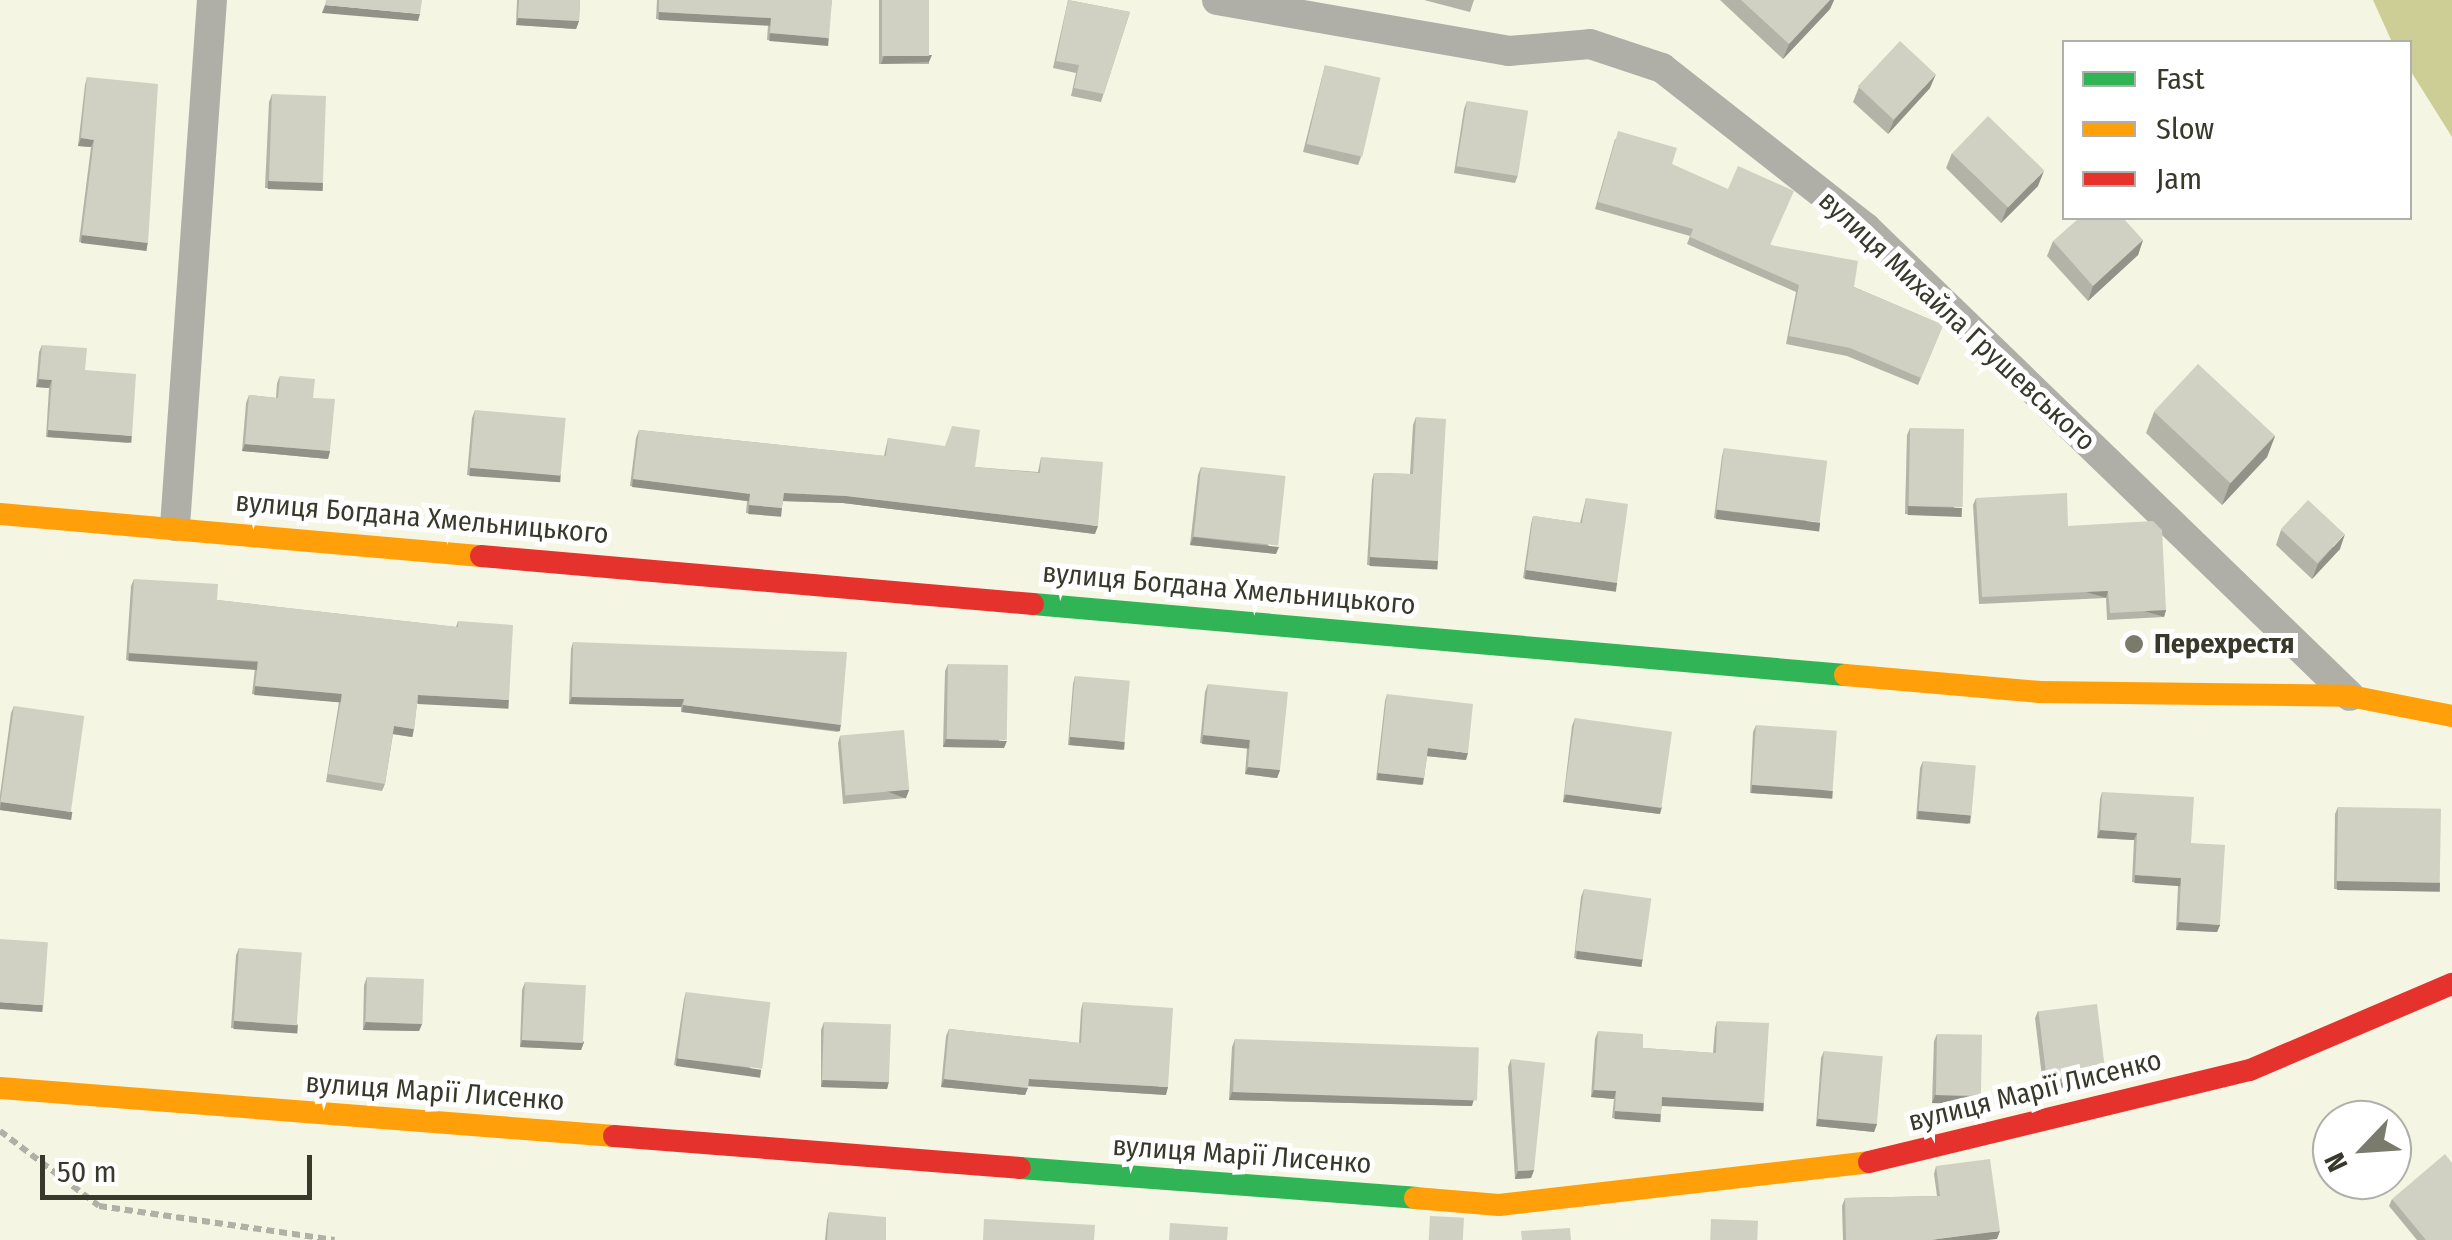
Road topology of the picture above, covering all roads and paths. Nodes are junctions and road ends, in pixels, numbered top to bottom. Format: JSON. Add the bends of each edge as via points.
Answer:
{"nodes":[{"id":1,"x":212,"y":0,"type":"edge"},
{"id":2,"x":1217,"y":0,"type":"edge"},
{"id":3,"x":1299,"y":8,"type":"edge"},
{"id":4,"x":0,"y":514,"type":"edge"},
{"id":5,"x":175,"y":526,"type":"junction"},
{"id":6,"x":2350,"y":696,"type":"junction"},
{"id":7,"x":2452,"y":716,"type":"edge"},
{"id":8,"x":2452,"y":984,"type":"edge"},
{"id":9,"x":0,"y":1088,"type":"edge"},
{"id":10,"x":0,"y":1131,"type":"edge"},
{"id":11,"x":335,"y":1240,"type":"edge"}],
"edges":[{"from":1,"to":5,"type":"street"},
{"from":2,"to":3,"type":"street","name":"вулиця Михайла Грушевського"},
{"from":3,"to":6,"type":"street","name":"вулиця Михайла Грушевського","via":[[1509,50],[1590,44],[1662,68],[1866,228]]},
{"from":4,"to":5,"type":"street","name":"вулиця Богдана Хмельницького"},
{"from":5,"to":6,"type":"street","name":"вулиця Богдана Хмельницького","via":[[2040,692]]},
{"from":6,"to":7,"type":"street","name":"вулиця Богдана Хмельницького"},
{"from":8,"to":9,"type":"street","name":"вулиця Марії Лисенко","via":[[2250,1070],[1852,1166],[1499,1205]]},
{"from":10,"to":11,"type":"path","via":[[99,1206]]}]}
